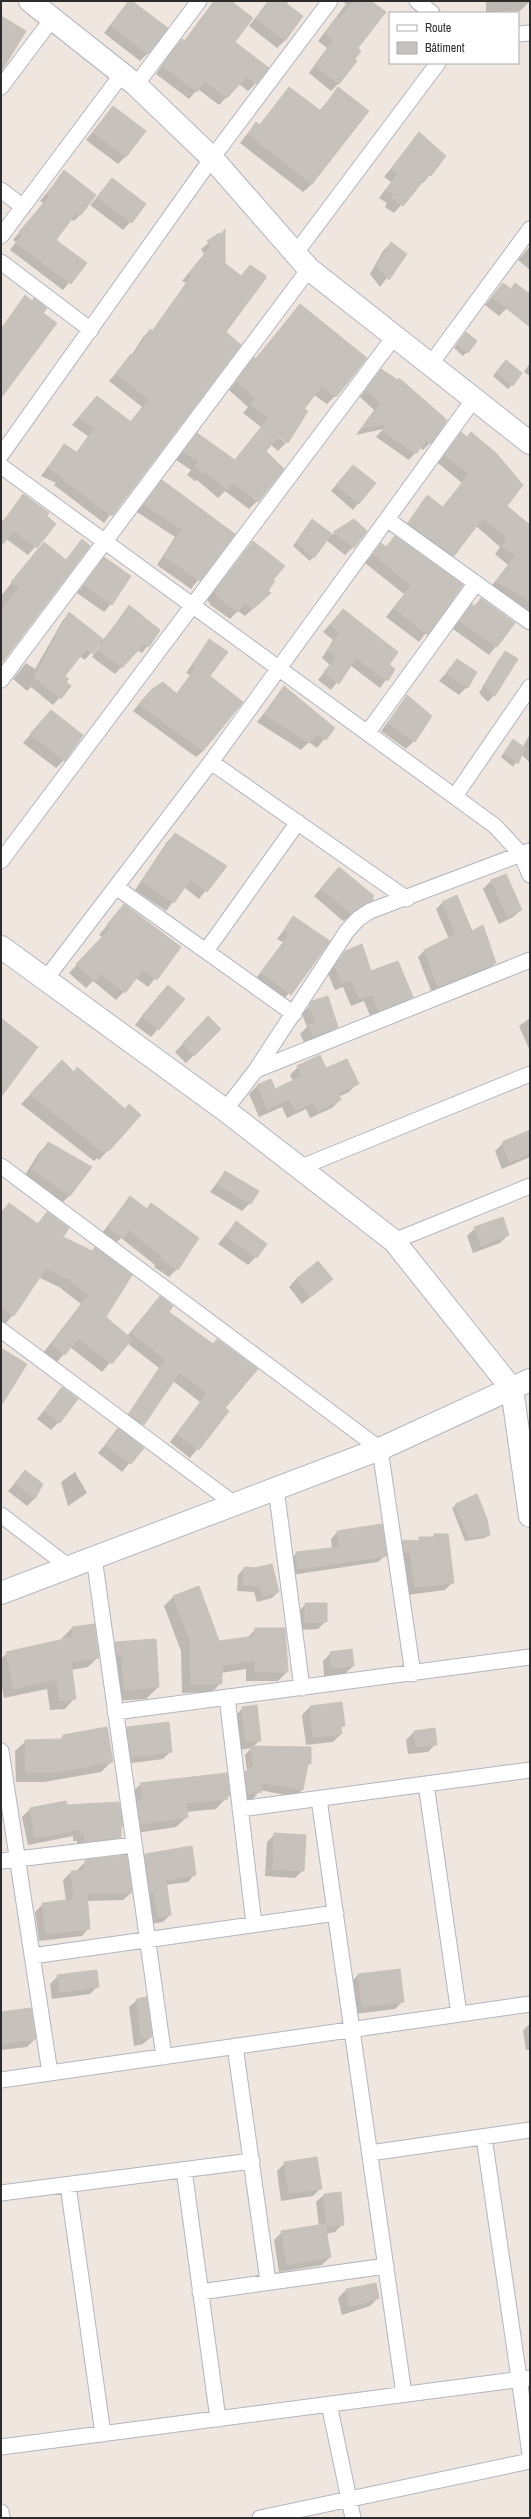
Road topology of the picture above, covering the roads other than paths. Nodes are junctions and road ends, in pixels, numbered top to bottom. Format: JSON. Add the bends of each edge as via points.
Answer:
{"nodes":[{"id":1,"x":199,"y":1,"type":"edge"},
{"id":2,"x":330,"y":1,"type":"edge"},
{"id":3,"x":417,"y":1,"type":"edge"},
{"id":4,"x":39,"y":7,"type":"edge"},
{"id":5,"x":431,"y":12,"type":"edge"},
{"id":6,"x":530,"y":33,"type":"edge"},
{"id":7,"x":519,"y":34,"type":"edge"},
{"id":8,"x":437,"y":64,"type":"edge"},
{"id":9,"x":129,"y":80,"type":"junction"},
{"id":10,"x":1,"y":87,"type":"edge"},
{"id":11,"x":212,"y":158,"type":"junction"},
{"id":12,"x":1,"y":190,"type":"edge"},
{"id":13,"x":23,"y":207,"type":"junction"},
{"id":14,"x":530,"y":229,"type":"edge"},
{"id":15,"x":1,"y":236,"type":"edge"},
{"id":16,"x":302,"y":261,"type":"junction"},
{"id":17,"x":1,"y":262,"type":"edge"},
{"id":18,"x":91,"y":330,"type":"junction"},
{"id":19,"x":394,"y":336,"type":"junction"},
{"id":20,"x":430,"y":365,"type":"junction"},
{"id":21,"x":474,"y":400,"type":"junction"},
{"id":22,"x":530,"y":443,"type":"edge"},
{"id":23,"x":1,"y":455,"type":"edge"},
{"id":24,"x":1,"y":466,"type":"edge"},
{"id":25,"x":388,"y":520,"type":"junction"},
{"id":26,"x":104,"y":541,"type":"junction"},
{"id":27,"x":476,"y":583,"type":"junction"},
{"id":28,"x":193,"y":605,"type":"junction"},
{"id":29,"x":530,"y":622,"type":"edge"},
{"id":30,"x":280,"y":669,"type":"junction"},
{"id":31,"x":1,"y":680,"type":"edge"},
{"id":32,"x":530,"y":687,"type":"edge"},
{"id":33,"x":368,"y":732,"type":"junction"},
{"id":34,"x":211,"y":762,"type":"junction"},
{"id":35,"x":455,"y":796,"type":"junction"},
{"id":36,"x":298,"y":822,"type":"junction"},
{"id":37,"x":525,"y":853,"type":"edge"},
{"id":38,"x":1,"y":861,"type":"edge"},
{"id":39,"x":530,"y":875,"type":"edge"},
{"id":40,"x":116,"y":887,"type":"junction"},
{"id":41,"x":407,"y":898,"type":"junction"},
{"id":42,"x":1,"y":947,"type":"edge"},
{"id":43,"x":206,"y":951,"type":"junction"},
{"id":44,"x":530,"y":960,"type":"edge"},
{"id":45,"x":45,"y":980,"type":"junction"},
{"id":46,"x":294,"y":1014,"type":"junction"},
{"id":47,"x":256,"y":1070,"type":"junction"},
{"id":48,"x":530,"y":1074,"type":"edge"},
{"id":49,"x":225,"y":1110,"type":"junction"},
{"id":50,"x":1,"y":1166,"type":"edge"},
{"id":51,"x":299,"y":1168,"type":"junction"},
{"id":52,"x":530,"y":1186,"type":"edge"},
{"id":53,"x":394,"y":1241,"type":"junction"},
{"id":54,"x":1,"y":1330,"type":"edge"},
{"id":55,"x":521,"y":1385,"type":"edge"},
{"id":56,"x":380,"y":1449,"type":"junction"},
{"id":57,"x":276,"y":1488,"type":"junction"},
{"id":58,"x":233,"y":1503,"type":"junction"},
{"id":59,"x":1,"y":1515,"type":"edge"},
{"id":60,"x":530,"y":1516,"type":"edge"},
{"id":61,"x":94,"y":1557,"type":"junction"},
{"id":62,"x":69,"y":1567,"type":"junction"},
{"id":63,"x":1,"y":1593,"type":"edge"},
{"id":64,"x":530,"y":1657,"type":"edge"},
{"id":65,"x":413,"y":1674,"type":"junction"},
{"id":66,"x":302,"y":1688,"type":"junction"},
{"id":67,"x":227,"y":1697,"type":"junction"},
{"id":68,"x":116,"y":1712,"type":"junction"},
{"id":69,"x":1,"y":1751,"type":"edge"},
{"id":70,"x":530,"y":1770,"type":"edge"},
{"id":71,"x":426,"y":1784,"type":"junction"},
{"id":72,"x":319,"y":1799,"type":"junction"},
{"id":73,"x":240,"y":1809,"type":"junction"},
{"id":74,"x":134,"y":1845,"type":"junction"},
{"id":75,"x":18,"y":1859,"type":"junction"},
{"id":76,"x":1,"y":1861,"type":"edge"},
{"id":77,"x":336,"y":1913,"type":"junction"},
{"id":78,"x":254,"y":1924,"type":"junction"},
{"id":79,"x":147,"y":1940,"type":"junction"},
{"id":80,"x":32,"y":1956,"type":"junction"},
{"id":81,"x":530,"y":2004,"type":"edge"},
{"id":82,"x":459,"y":2014,"type":"junction"},
{"id":83,"x":352,"y":2030,"type":"junction"},
{"id":84,"x":235,"y":2046,"type":"junction"},
{"id":85,"x":164,"y":2057,"type":"junction"},
{"id":86,"x":50,"y":2073,"type":"junction"},
{"id":87,"x":1,"y":2080,"type":"edge"},
{"id":88,"x":530,"y":2130,"type":"edge"},
{"id":89,"x":484,"y":2137,"type":"junction"},
{"id":90,"x":370,"y":2153,"type":"junction"},
{"id":91,"x":252,"y":2161,"type":"junction"},
{"id":92,"x":184,"y":2170,"type":"junction"},
{"id":93,"x":68,"y":2185,"type":"junction"},
{"id":94,"x":1,"y":2193,"type":"edge"},
{"id":95,"x":386,"y":2266,"type":"junction"},
{"id":96,"x":268,"y":2282,"type":"junction"},
{"id":97,"x":200,"y":2292,"type":"junction"},
{"id":98,"x":524,"y":2379,"type":"edge"},
{"id":99,"x":404,"y":2394,"type":"junction"},
{"id":100,"x":329,"y":2404,"type":"junction"},
{"id":101,"x":218,"y":2419,"type":"junction"},
{"id":102,"x":103,"y":2434,"type":"junction"},
{"id":103,"x":1,"y":2447,"type":"edge"},
{"id":104,"x":530,"y":2454,"type":"edge"},
{"id":105,"x":530,"y":2461,"type":"edge"},
{"id":106,"x":348,"y":2499,"type":"junction"},
{"id":107,"x":1,"y":2512,"type":"edge"},
{"id":108,"x":2,"y":2518,"type":"edge"},
{"id":109,"x":260,"y":2518,"type":"edge"},
{"id":110,"x":353,"y":2518,"type":"edge"}],
"edges":[{"from":1,"to":9,"type":"street"},
{"from":2,"to":11,"type":"street"},
{"from":3,"to":5,"type":"street"},
{"from":4,"to":9,"type":"street"},
{"from":4,"to":10,"type":"street"},
{"from":6,"to":7,"type":"street"},
{"from":8,"to":16,"type":"street"},
{"from":9,"to":11,"type":"street"},
{"from":9,"to":13,"type":"street"},
{"from":11,"to":16,"type":"street"},
{"from":11,"to":18,"type":"street"},
{"from":12,"to":13,"type":"street"},
{"from":13,"to":15,"type":"street"},
{"from":14,"to":20,"type":"street"},
{"from":16,"to":19,"type":"street"},
{"from":16,"to":26,"type":"street"},
{"from":17,"to":18,"type":"street"},
{"from":18,"to":23,"type":"street"},
{"from":19,"to":20,"type":"street"},
{"from":19,"to":28,"type":"street"},
{"from":20,"to":21,"type":"street"},
{"from":21,"to":22,"type":"street"},
{"from":21,"to":25,"type":"street"},
{"from":24,"to":26,"type":"street"},
{"from":25,"to":27,"type":"street"},
{"from":25,"to":30,"type":"street"},
{"from":26,"to":28,"type":"street"},
{"from":26,"to":31,"type":"street"},
{"from":27,"to":29,"type":"street"},
{"from":27,"to":33,"type":"street"},
{"from":28,"to":30,"type":"street"},
{"from":28,"to":38,"type":"street"},
{"from":30,"to":33,"type":"street"},
{"from":30,"to":34,"type":"street"},
{"from":32,"to":35,"type":"street"},
{"from":33,"to":35,"type":"street"},
{"from":34,"to":36,"type":"street"},
{"from":34,"to":40,"type":"street"},
{"from":35,"to":37,"type":"street"},
{"from":36,"to":41,"type":"street"},
{"from":36,"to":43,"type":"street"},
{"from":37,"to":39,"type":"street"},
{"from":37,"to":41,"type":"street"},
{"from":40,"to":43,"type":"street"},
{"from":40,"to":45,"type":"street"},
{"from":41,"to":46,"type":"street","via":[[370,911],[358,919],[347,931]]},
{"from":42,"to":45,"type":"street"},
{"from":43,"to":46,"type":"street"},
{"from":44,"to":47,"type":"street"},
{"from":45,"to":49,"type":"street"},
{"from":46,"to":47,"type":"street"},
{"from":47,"to":49,"type":"street"},
{"from":48,"to":51,"type":"street"},
{"from":49,"to":51,"type":"street"},
{"from":50,"to":56,"type":"street"},
{"from":51,"to":53,"type":"street"},
{"from":52,"to":53,"type":"street"},
{"from":53,"to":55,"type":"street"},
{"from":54,"to":58,"type":"street"},
{"from":55,"to":56,"type":"street"},
{"from":55,"to":60,"type":"street"},
{"from":56,"to":57,"type":"street"},
{"from":56,"to":65,"type":"street"},
{"from":57,"to":58,"type":"street"},
{"from":57,"to":66,"type":"street"},
{"from":58,"to":61,"type":"street"},
{"from":59,"to":62,"type":"street"},
{"from":61,"to":62,"type":"street"},
{"from":61,"to":68,"type":"street"},
{"from":62,"to":63,"type":"street"},
{"from":64,"to":65,"type":"street"},
{"from":65,"to":66,"type":"street"},
{"from":66,"to":67,"type":"street"},
{"from":67,"to":68,"type":"street"},
{"from":67,"to":73,"type":"street"},
{"from":68,"to":74,"type":"street"},
{"from":69,"to":75,"type":"street"},
{"from":70,"to":71,"type":"street"},
{"from":71,"to":72,"type":"street"},
{"from":71,"to":82,"type":"street"},
{"from":72,"to":73,"type":"street"},
{"from":72,"to":77,"type":"street"},
{"from":73,"to":78,"type":"street"},
{"from":74,"to":75,"type":"street"},
{"from":74,"to":79,"type":"street"},
{"from":75,"to":76,"type":"street"},
{"from":75,"to":80,"type":"street"},
{"from":77,"to":78,"type":"street"},
{"from":77,"to":83,"type":"street"},
{"from":78,"to":79,"type":"street"},
{"from":79,"to":80,"type":"street"},
{"from":79,"to":85,"type":"street"},
{"from":80,"to":86,"type":"street"},
{"from":81,"to":82,"type":"street"},
{"from":82,"to":83,"type":"street"},
{"from":83,"to":84,"type":"street"},
{"from":83,"to":90,"type":"street"},
{"from":84,"to":85,"type":"street"},
{"from":84,"to":91,"type":"street"},
{"from":85,"to":86,"type":"street"},
{"from":86,"to":87,"type":"street"},
{"from":88,"to":89,"type":"street"},
{"from":89,"to":90,"type":"street"},
{"from":89,"to":98,"type":"street"},
{"from":90,"to":95,"type":"street"},
{"from":91,"to":92,"type":"street"},
{"from":91,"to":96,"type":"street"},
{"from":92,"to":93,"type":"street"},
{"from":92,"to":97,"type":"street"},
{"from":93,"to":94,"type":"street"},
{"from":93,"to":102,"type":"street"},
{"from":95,"to":96,"type":"street"},
{"from":95,"to":99,"type":"street"},
{"from":96,"to":97,"type":"street"},
{"from":97,"to":101,"type":"street"},
{"from":98,"to":99,"type":"street"},
{"from":98,"to":104,"type":"street"},
{"from":99,"to":100,"type":"street"},
{"from":100,"to":101,"type":"street"},
{"from":100,"to":106,"type":"street"},
{"from":101,"to":102,"type":"street"},
{"from":102,"to":103,"type":"street"},
{"from":105,"to":106,"type":"street"},
{"from":106,"to":109,"type":"street"},
{"from":106,"to":110,"type":"street"},
{"from":107,"to":108,"type":"street"}]}
